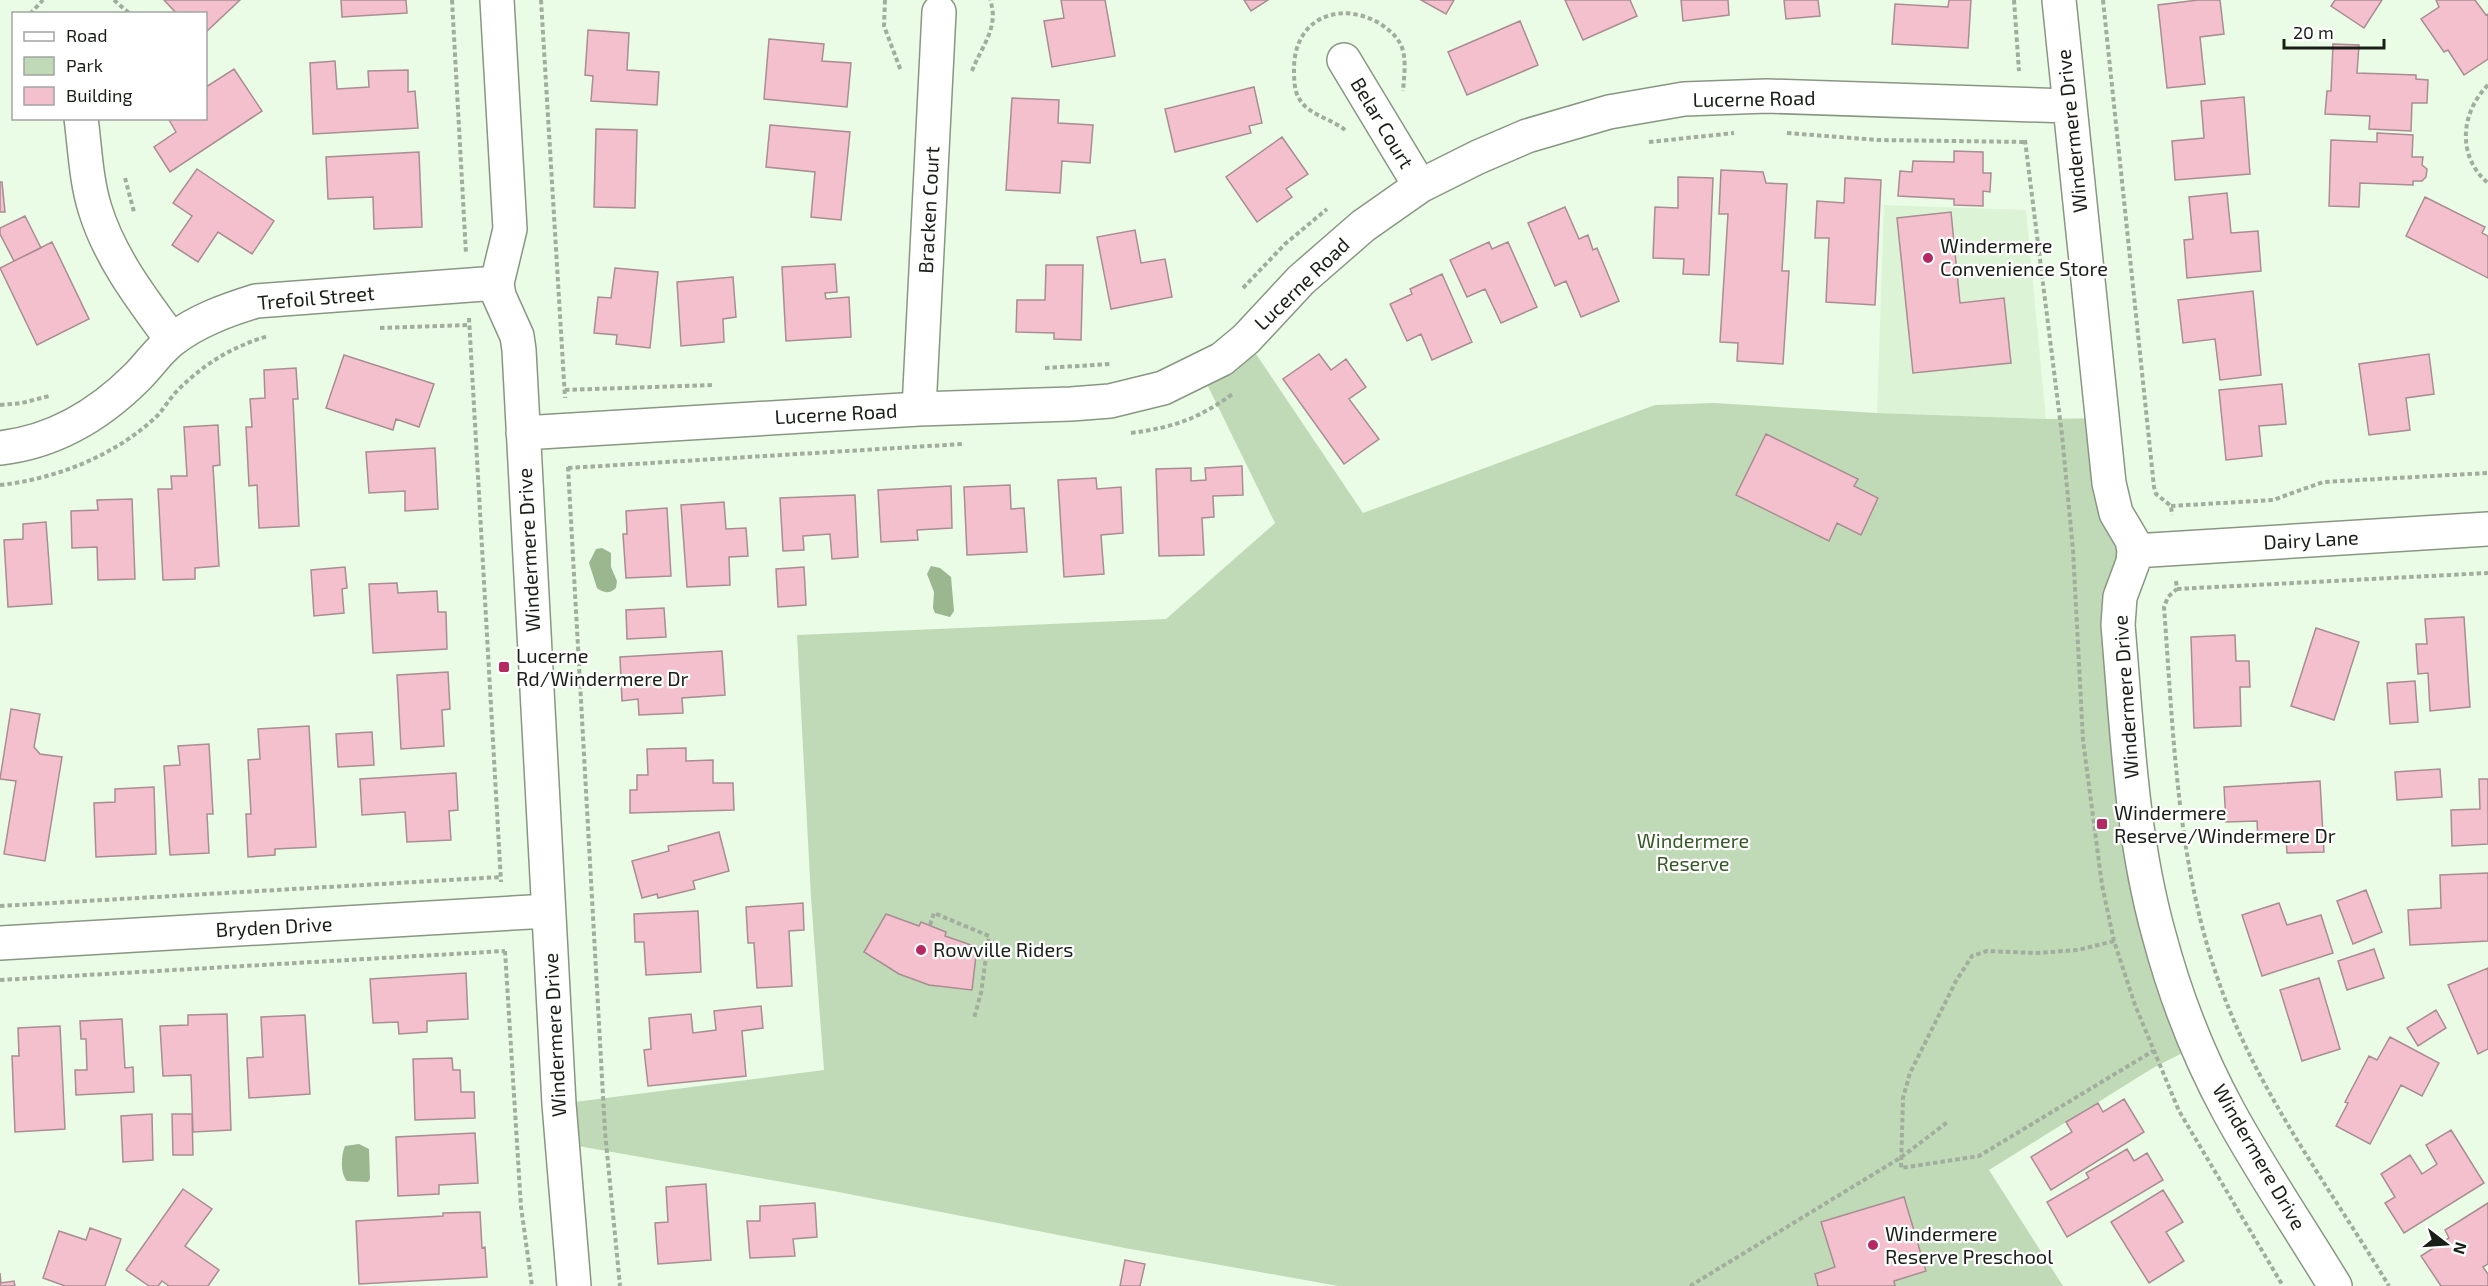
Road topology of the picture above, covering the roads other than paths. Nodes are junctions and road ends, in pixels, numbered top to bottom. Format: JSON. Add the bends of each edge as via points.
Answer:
{"nodes":[{"id":1,"x":497,"y":0,"type":"edge"},
{"id":2,"x":2059,"y":0,"type":"edge"},
{"id":3,"x":939,"y":12,"type":"dead end"},
{"id":4,"x":1344,"y":60,"type":"dead end"},
{"id":5,"x":2068,"y":106,"type":"junction"},
{"id":6,"x":81,"y":120,"type":"edge"},
{"id":7,"x":1420,"y":186,"type":"junction"},
{"id":8,"x":497,"y":283,"type":"junction"},
{"id":9,"x":172,"y":340,"type":"junction"},
{"id":10,"x":919,"y":409,"type":"junction"},
{"id":11,"x":523,"y":433,"type":"junction"},
{"id":12,"x":0,"y":448,"type":"edge"},
{"id":13,"x":2488,"y":529,"type":"edge"},
{"id":14,"x":2134,"y":551,"type":"junction"},
{"id":15,"x":548,"y":911,"type":"junction"},
{"id":16,"x":0,"y":943,"type":"edge"},
{"id":17,"x":574,"y":1286,"type":"edge"},
{"id":18,"x":2336,"y":1286,"type":"edge"}],
"edges":[{"from":1,"to":8,"type":"street","via":[[510,229]]},
{"from":2,"to":5,"type":"street","name":"Windermere Drive"},
{"from":3,"to":10,"type":"street","name":"Bracken Court"},
{"from":4,"to":7,"type":"street","name":"Belar Court"},
{"from":5,"to":7,"type":"street","name":"Lucerne Road","via":[[1767,96],[1684,99],[1568,123],[1478,157]]},
{"from":5,"to":14,"type":"street","name":"Windermere Drive","via":[[2112,501]]},
{"from":6,"to":9,"type":"street","via":[[89,182],[102,226],[132,286]]},
{"from":7,"to":10,"type":"street","name":"Lucerne Road","via":[[1364,226],[1301,280],[1222,359],[1163,388],[1110,401]]},
{"from":8,"to":9,"type":"street","name":"Trefoil Street","via":[[256,301],[201,322]]},
{"from":8,"to":11,"type":"street","name":"Windermere Drive","via":[[518,336]]},
{"from":9,"to":12,"type":"street","name":"Trefoil Street","via":[[92,415],[45,439]]},
{"from":10,"to":11,"type":"street","name":"Lucerne Road"},
{"from":11,"to":15,"type":"street","name":"Windermere Drive"},
{"from":13,"to":14,"type":"street","name":"Dairy Lane"},
{"from":14,"to":18,"type":"street","name":"Windermere Drive","via":[[2120,597],[2118,625],[2137,819],[2158,935],[2198,1045],[2228,1111]]},
{"from":15,"to":16,"type":"street","name":"Bryden Drive"},
{"from":15,"to":17,"type":"street","name":"Windermere Drive","via":[[561,1143]]}]}
